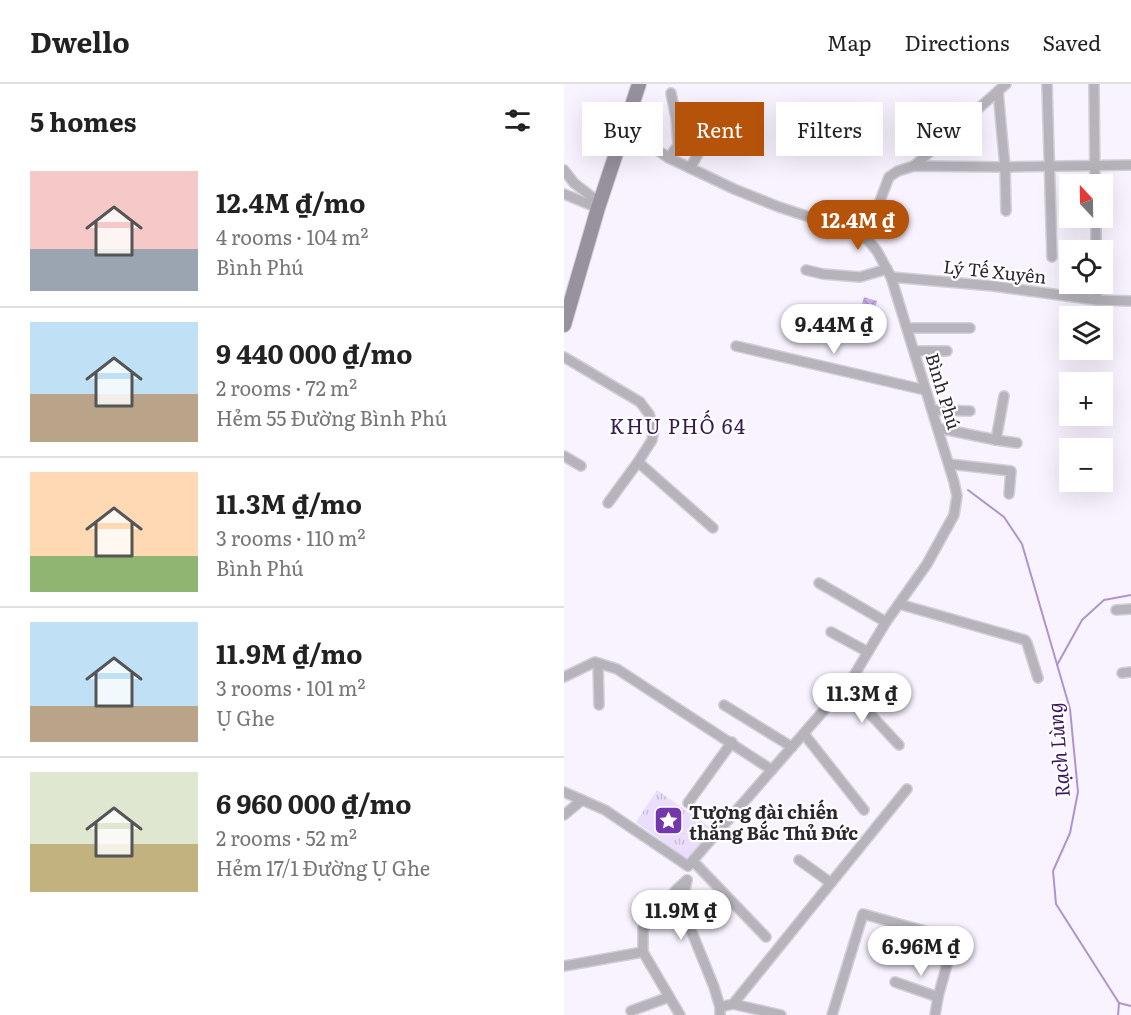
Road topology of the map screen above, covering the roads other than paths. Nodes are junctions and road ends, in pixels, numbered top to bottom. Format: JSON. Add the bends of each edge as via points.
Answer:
{"nodes":[{"id":1,"x":639,"y":84,"type":"edge"},
{"id":2,"x":1006,"y":84,"type":"edge"},
{"id":3,"x":1047,"y":84,"type":"edge"},
{"id":4,"x":1094,"y":84,"type":"edge"},
{"id":5,"x":998,"y":91,"type":"junction"},
{"id":6,"x":671,"y":93,"type":"dead end"},
{"id":7,"x":633,"y":102,"type":"edge"},
{"id":8,"x":663,"y":154,"type":"edge"},
{"id":9,"x":615,"y":156,"type":"edge"},
{"id":10,"x":697,"y":156,"type":"edge"},
{"id":11,"x":669,"y":158,"type":"junction"},
{"id":12,"x":1131,"y":165,"type":"edge"},
{"id":13,"x":914,"y":166,"type":"junction"},
{"id":14,"x":1050,"y":166,"type":"junction"},
{"id":15,"x":1095,"y":166,"type":"junction"},
{"id":16,"x":1005,"y":167,"type":"junction"},
{"id":17,"x":690,"y":168,"type":"junction"},
{"id":18,"x":564,"y":170,"type":"edge"},
{"id":19,"x":1095,"y":174,"type":"edge"},
{"id":20,"x":564,"y":194,"type":"edge"},
{"id":21,"x":599,"y":206,"type":"junction"},
{"id":22,"x":1006,"y":211,"type":"dead end"},
{"id":23,"x":866,"y":238,"type":"junction"},
{"id":24,"x":1052,"y":257,"type":"dead end"},
{"id":25,"x":806,"y":270,"type":"dead end"},
{"id":26,"x":889,"y":273,"type":"junction"},
{"id":27,"x":1097,"y":294,"type":"edge"},
{"id":28,"x":1097,"y":300,"type":"junction"},
{"id":29,"x":1131,"y":301,"type":"edge"},
{"id":30,"x":564,"y":325,"type":"edge"},
{"id":31,"x":907,"y":328,"type":"junction"},
{"id":32,"x":970,"y":328,"type":"dead end"},
{"id":33,"x":736,"y":346,"type":"dead end"},
{"id":34,"x":915,"y":351,"type":"junction"},
{"id":35,"x":948,"y":351,"type":"dead end"},
{"id":36,"x":564,"y":357,"type":"edge"},
{"id":37,"x":925,"y":390,"type":"junction"},
{"id":38,"x":1004,"y":396,"type":"dead end"},
{"id":39,"x":932,"y":410,"type":"junction"},
{"id":40,"x":970,"y":411,"type":"dead end"},
{"id":41,"x":938,"y":428,"type":"junction"},
{"id":42,"x":996,"y":440,"type":"junction"},
{"id":43,"x":1017,"y":443,"type":"dead end"},
{"id":44,"x":564,"y":456,"type":"edge"},
{"id":45,"x":638,"y":462,"type":"junction"},
{"id":46,"x":949,"y":464,"type":"junction"},
{"id":47,"x":580,"y":466,"type":"dead end"},
{"id":48,"x":1010,"y":494,"type":"dead end"},
{"id":49,"x":608,"y":503,"type":"dead end"},
{"id":50,"x":712,"y":528,"type":"dead end"},
{"id":51,"x":819,"y":583,"type":"dead end"},
{"id":52,"x":898,"y":604,"type":"junction"},
{"id":53,"x":1131,"y":609,"type":"edge"},
{"id":54,"x":1116,"y":610,"type":"dead end"},
{"id":55,"x":886,"y":622,"type":"junction"},
{"id":56,"x":831,"y":632,"type":"dead end"},
{"id":57,"x":868,"y":652,"type":"junction"},
{"id":58,"x":598,"y":663,"type":"junction"},
{"id":59,"x":564,"y":677,"type":"edge"},
{"id":60,"x":1038,"y":678,"type":"dead end"},
{"id":61,"x":847,"y":684,"type":"junction"},
{"id":62,"x":599,"y":705,"type":"dead end"},
{"id":63,"x":724,"y":705,"type":"dead end"},
{"id":64,"x":804,"y":734,"type":"junction"},
{"id":65,"x":732,"y":742,"type":"junction"},
{"id":66,"x":899,"y":744,"type":"dead end"},
{"id":67,"x":792,"y":747,"type":"junction"},
{"id":68,"x":772,"y":770,"type":"junction"},
{"id":69,"x":907,"y":789,"type":"dead end"},
{"id":70,"x":564,"y":792,"type":"edge"},
{"id":71,"x":582,"y":800,"type":"junction"},
{"id":72,"x":688,"y":803,"type":"dead end"},
{"id":73,"x":864,"y":810,"type":"dead end"},
{"id":74,"x":564,"y":815,"type":"edge"},
{"id":75,"x":799,"y":860,"type":"dead end"},
{"id":76,"x":691,"y":863,"type":"junction"},
{"id":77,"x":687,"y":880,"type":"junction"},
{"id":78,"x":831,"y":884,"type":"junction"},
{"id":79,"x":766,"y":937,"type":"dead end"},
{"id":80,"x":643,"y":952,"type":"junction"},
{"id":81,"x":564,"y":966,"type":"edge"},
{"id":82,"x":895,"y":982,"type":"dead end"},
{"id":83,"x":938,"y":997,"type":"junction"},
{"id":84,"x":669,"y":998,"type":"junction"},
{"id":85,"x":733,"y":1004,"type":"junction"},
{"id":86,"x":631,"y":1011,"type":"dead end"},
{"id":87,"x":720,"y":1011,"type":"edge"},
{"id":88,"x":680,"y":1015,"type":"edge"},
{"id":89,"x":782,"y":1015,"type":"edge"},
{"id":90,"x":832,"y":1015,"type":"edge"},
{"id":91,"x":935,"y":1015,"type":"edge"}],
"edges":[{"from":1,"to":7,"type":"main road"},
{"from":2,"to":5,"type":"street"},
{"from":3,"to":14,"type":"street"},
{"from":4,"to":15,"type":"street"},
{"from":5,"to":13,"type":"street"},
{"from":5,"to":16,"type":"street"},
{"from":6,"to":11,"type":"street","via":[[678,145]]},
{"from":8,"to":11,"type":"street"},
{"from":9,"to":21,"type":"main road"},
{"from":10,"to":17,"type":"street"},
{"from":11,"to":17,"type":"street"},
{"from":12,"to":15,"type":"street"},
{"from":13,"to":16,"type":"street"},
{"from":13,"to":23,"type":"street","via":[[889,177]]},
{"from":14,"to":15,"type":"street"},
{"from":14,"to":16,"type":"street"},
{"from":14,"to":24,"type":"street"},
{"from":15,"to":19,"type":"street"},
{"from":16,"to":22,"type":"street"},
{"from":17,"to":23,"type":"street","via":[[779,207]]},
{"from":18,"to":21,"type":"street"},
{"from":20,"to":21,"type":"street"},
{"from":21,"to":30,"type":"main road"},
{"from":23,"to":26,"type":"street","name":"Bình Phú"},
{"from":25,"to":26,"type":"street","via":[[860,278]]},
{"from":26,"to":28,"type":"street","name":"Lý Tế Xuyên"},
{"from":26,"to":31,"type":"street","name":"Bình Phú"},
{"from":27,"to":28,"type":"street"},
{"from":28,"to":29,"type":"street","name":"Lý Tế Xuyên"},
{"from":31,"to":32,"type":"street"},
{"from":31,"to":34,"type":"street","name":"Bình Phú"},
{"from":33,"to":37,"type":"street"},
{"from":34,"to":35,"type":"street"},
{"from":34,"to":37,"type":"street","name":"Bình Phú"},
{"from":36,"to":45,"type":"street","via":[[640,402],[649,414],[654,429],[652,440]]},
{"from":37,"to":39,"type":"street","name":"Bình Phú"},
{"from":38,"to":42,"type":"street"},
{"from":39,"to":40,"type":"street"},
{"from":39,"to":41,"type":"street","name":"Bình Phú"},
{"from":41,"to":42,"type":"street"},
{"from":41,"to":46,"type":"street","name":"Bình Phú"},
{"from":42,"to":43,"type":"street"},
{"from":44,"to":47,"type":"street"},
{"from":45,"to":49,"type":"street"},
{"from":45,"to":50,"type":"street"},
{"from":46,"to":48,"type":"street","via":[[1011,471]]},
{"from":46,"to":52,"type":"street","name":"Bình Phú","via":[[957,496],[954,515],[927,564]]},
{"from":51,"to":55,"type":"street"},
{"from":52,"to":55,"type":"street","name":"Bình Phú"},
{"from":52,"to":60,"type":"street","via":[[1025,640]]},
{"from":53,"to":54,"type":"street"},
{"from":55,"to":57,"type":"street","name":"Bình Phú"},
{"from":56,"to":57,"type":"street"},
{"from":57,"to":61,"type":"street","name":"Bình Phú"},
{"from":58,"to":59,"type":"street"},
{"from":58,"to":62,"type":"street"},
{"from":58,"to":65,"type":"street","via":[[618,669]]},
{"from":61,"to":64,"type":"street","name":"Bình Phú"},
{"from":61,"to":66,"type":"street"},
{"from":63,"to":67,"type":"street"},
{"from":64,"to":67,"type":"street","name":"Bình Phú"},
{"from":64,"to":73,"type":"street"},
{"from":65,"to":68,"type":"street"},
{"from":65,"to":72,"type":"street"},
{"from":67,"to":68,"type":"street","name":"Bình Phú"},
{"from":68,"to":76,"type":"street","name":"Bình Phú"},
{"from":69,"to":78,"type":"street"},
{"from":70,"to":71,"type":"street"},
{"from":71,"to":74,"type":"street"},
{"from":71,"to":76,"type":"street"},
{"from":75,"to":78,"type":"street"},
{"from":76,"to":77,"type":"street"},
{"from":76,"to":79,"type":"street"},
{"from":77,"to":80,"type":"street","via":[[643,930]]},
{"from":77,"to":87,"type":"street","via":[[682,904]]},
{"from":78,"to":85,"type":"street"},
{"from":80,"to":81,"type":"street"},
{"from":80,"to":84,"type":"street"},
{"from":82,"to":83,"type":"street"},
{"from":83,"to":90,"type":"street","via":[[954,939],[862,914]]},
{"from":83,"to":91,"type":"street"},
{"from":84,"to":86,"type":"street"},
{"from":84,"to":88,"type":"street"},
{"from":85,"to":87,"type":"street"},
{"from":85,"to":89,"type":"street"}]}
